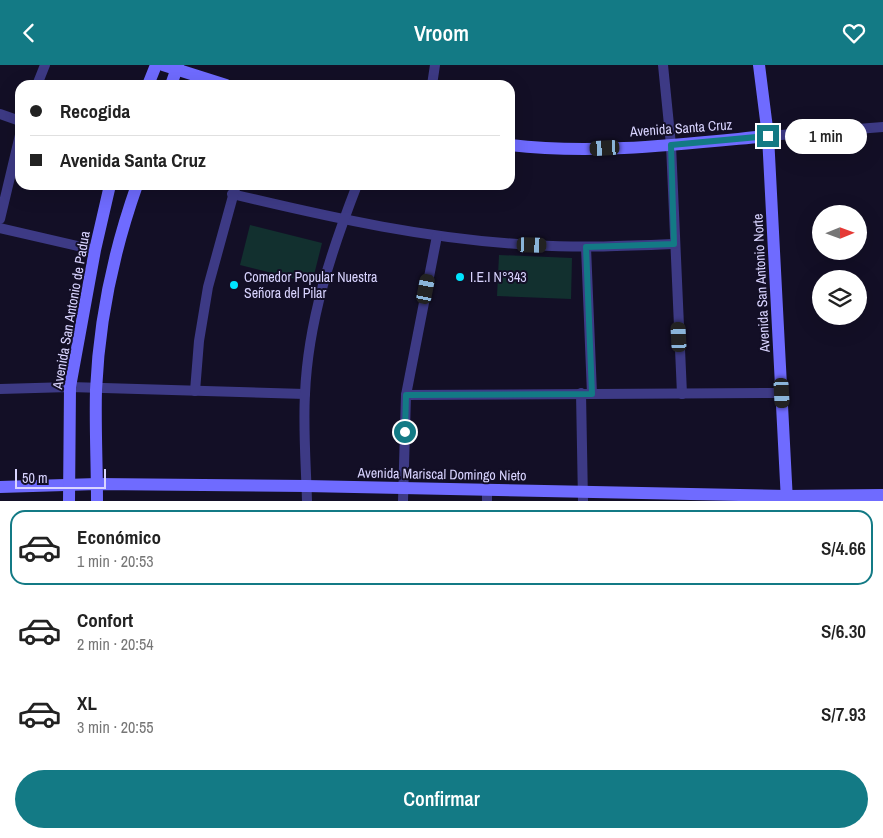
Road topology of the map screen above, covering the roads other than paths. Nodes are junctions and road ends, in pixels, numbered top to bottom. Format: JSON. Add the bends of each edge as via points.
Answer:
{"nodes":[{"id":1,"x":45,"y":65,"type":"edge"},
{"id":2,"x":156,"y":65,"type":"edge"},
{"id":3,"x":163,"y":65,"type":"edge"},
{"id":4,"x":435,"y":65,"type":"edge"},
{"id":5,"x":663,"y":65,"type":"edge"},
{"id":6,"x":758,"y":65,"type":"edge"},
{"id":7,"x":178,"y":67,"type":"edge"},
{"id":8,"x":39,"y":80,"type":"edge"},
{"id":9,"x":150,"y":80,"type":"edge"},
{"id":10,"x":173,"y":80,"type":"edge"},
{"id":11,"x":213,"y":80,"type":"edge"},
{"id":12,"x":433,"y":80,"type":"edge"},
{"id":13,"x":0,"y":113,"type":"edge"},
{"id":14,"x":15,"y":119,"type":"edge"},
{"id":15,"x":883,"y":127,"type":"edge"},
{"id":16,"x":768,"y":136,"type":"junction"},
{"id":17,"x":515,"y":145,"type":"edge"},
{"id":18,"x":671,"y":145,"type":"junction"},
{"id":19,"x":15,"y":156,"type":"edge"},
{"id":20,"x":109,"y":190,"type":"edge"},
{"id":21,"x":134,"y":190,"type":"edge"},
{"id":22,"x":234,"y":190,"type":"edge"},
{"id":23,"x":237,"y":190,"type":"edge"},
{"id":24,"x":355,"y":190,"type":"edge"},
{"id":25,"x":0,"y":219,"type":"edge"},
{"id":26,"x":343,"y":221,"type":"junction"},
{"id":27,"x":0,"y":228,"type":"edge"},
{"id":28,"x":437,"y":236,"type":"junction"},
{"id":29,"x":674,"y":244,"type":"junction"},
{"id":30,"x":586,"y":247,"type":"junction"},
{"id":31,"x":95,"y":250,"type":"junction"},
{"id":32,"x":70,"y":387,"type":"junction"},
{"id":33,"x":0,"y":389,"type":"edge"},
{"id":34,"x":96,"y":389,"type":"junction"},
{"id":35,"x":195,"y":391,"type":"junction"},
{"id":36,"x":586,"y":393,"type":"junction"},
{"id":37,"x":782,"y":393,"type":"junction"},
{"id":38,"x":305,"y":394,"type":"junction"},
{"id":39,"x":682,"y":394,"type":"junction"},
{"id":40,"x":406,"y":395,"type":"junction"},
{"id":41,"x":97,"y":484,"type":"junction"},
{"id":42,"x":69,"y":485,"type":"junction"},
{"id":43,"x":306,"y":486,"type":"junction"},
{"id":44,"x":0,"y":487,"type":"edge"},
{"id":45,"x":403,"y":494,"type":"edge"},
{"id":46,"x":446,"y":495,"type":"edge"},
{"id":47,"x":487,"y":495,"type":"edge"},
{"id":48,"x":583,"y":495,"type":"edge"},
{"id":49,"x":883,"y":495,"type":"edge"},
{"id":50,"x":787,"y":498,"type":"edge"},
{"id":51,"x":69,"y":501,"type":"edge"},
{"id":52,"x":97,"y":501,"type":"edge"},
{"id":53,"x":306,"y":501,"type":"edge"}],
"edges":[{"from":1,"to":8,"type":"street"},
{"from":2,"to":9,"type":"street"},
{"from":3,"to":7,"type":"street"},
{"from":4,"to":12,"type":"street"},
{"from":5,"to":18,"type":"street"},
{"from":6,"to":16,"type":"street","name":"Avenida San Antonio Norte"},
{"from":7,"to":10,"type":"street"},
{"from":7,"to":11,"type":"street"},
{"from":13,"to":14,"type":"street"},
{"from":15,"to":16,"type":"street","name":"Avenida Santa Cruz"},
{"from":16,"to":18,"type":"street","name":"Avenida Santa Cruz"},
{"from":16,"to":37,"type":"street","name":"Avenida San Antonio Norte"},
{"from":17,"to":18,"type":"street","name":"Avenida Santa Cruz","via":[[589,149]]},
{"from":18,"to":29,"type":"street"},
{"from":19,"to":25,"type":"street"},
{"from":20,"to":31,"type":"street","name":"Avenida San Antonio de Padua"},
{"from":21,"to":34,"type":"street","via":[[105,308]]},
{"from":22,"to":35,"type":"street","via":[[208,287]]},
{"from":23,"to":26,"type":"street"},
{"from":24,"to":26,"type":"street"},
{"from":26,"to":28,"type":"street"},
{"from":26,"to":38,"type":"street","via":[[324,278],[311,335]]},
{"from":27,"to":31,"type":"street"},
{"from":28,"to":30,"type":"street"},
{"from":28,"to":40,"type":"street"},
{"from":29,"to":30,"type":"street"},
{"from":29,"to":39,"type":"street"},
{"from":30,"to":36,"type":"street"},
{"from":31,"to":32,"type":"street","name":"Avenida San Antonio de Padua"},
{"from":32,"to":33,"type":"street"},
{"from":32,"to":34,"type":"street"},
{"from":32,"to":42,"type":"street","name":"Avenida San Antonio de Padua"},
{"from":34,"to":35,"type":"street"},
{"from":34,"to":41,"type":"street"},
{"from":35,"to":38,"type":"street"},
{"from":36,"to":39,"type":"street"},
{"from":36,"to":40,"type":"street"},
{"from":36,"to":48,"type":"street"},
{"from":37,"to":39,"type":"street"},
{"from":37,"to":50,"type":"street","name":"Avenida San Antonio Norte"},
{"from":38,"to":43,"type":"street"},
{"from":40,"to":45,"type":"street"},
{"from":41,"to":42,"type":"street","name":"Avenida Mariscal Domingo Nieto"},
{"from":41,"to":43,"type":"street","name":"Avenida Mariscal Domingo Nieto"},
{"from":41,"to":52,"type":"street"},
{"from":42,"to":44,"type":"street","name":"Avenida Mariscal Domingo Nieto"},
{"from":42,"to":51,"type":"street","name":"Avenida San Antonio de Padua"},
{"from":43,"to":45,"type":"street","name":"Avenida Mariscal Domingo Nieto"},
{"from":43,"to":53,"type":"street"},
{"from":45,"to":46,"type":"street","name":"Avenida Mariscal Domingo Nieto"},
{"from":46,"to":47,"type":"street","name":"Avenida Mariscal Domingo Nieto"},
{"from":47,"to":48,"type":"street","name":"Avenida Mariscal Domingo Nieto"},
{"from":48,"to":50,"type":"street","name":"Avenida Mariscal Domingo Nieto"},
{"from":49,"to":50,"type":"street","name":"Avenida Mariscal Domingo Nieto"}]}
